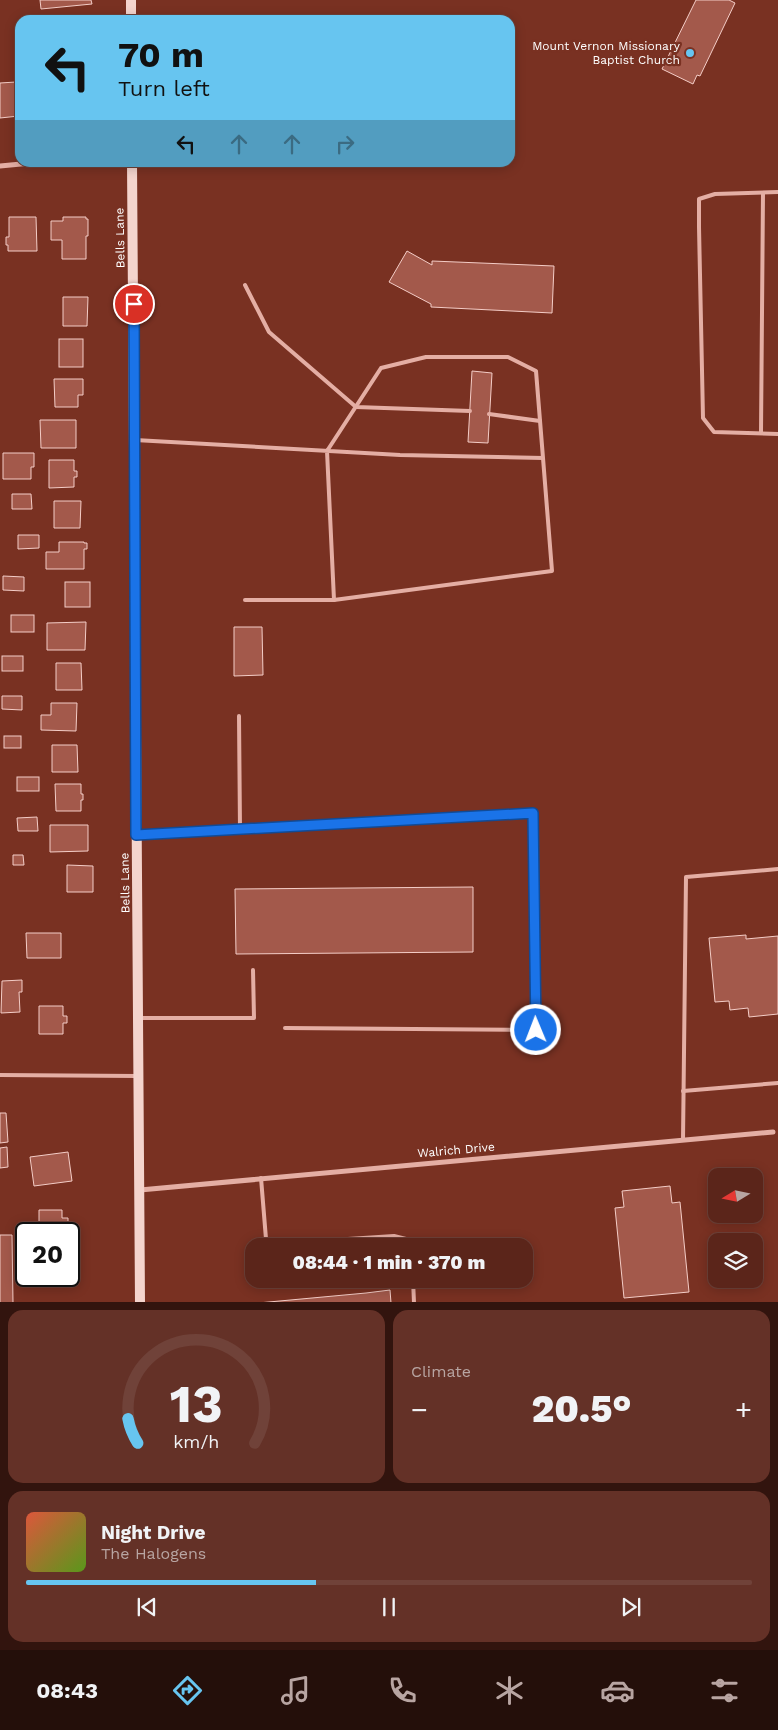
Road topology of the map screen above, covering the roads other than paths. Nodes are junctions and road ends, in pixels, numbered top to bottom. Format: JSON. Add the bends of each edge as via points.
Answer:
{"nodes":[{"id":1,"x":131,"y":0,"type":"edge"},
{"id":2,"x":131,"y":15,"type":"edge"},
{"id":3,"x":15,"y":165,"type":"edge"},
{"id":4,"x":0,"y":166,"type":"edge"},
{"id":5,"x":132,"y":167,"type":"edge"},
{"id":6,"x":778,"y":192,"type":"edge"},
{"id":7,"x":764,"y":193,"type":"junction"},
{"id":8,"x":245,"y":285,"type":"dead end"},
{"id":9,"x":356,"y":407,"type":"junction"},
{"id":10,"x":470,"y":411,"type":"dead end"},
{"id":11,"x":490,"y":414,"type":"dead end"},
{"id":12,"x":540,"y":420,"type":"junction"},
{"id":13,"x":761,"y":433,"type":"junction"},
{"id":14,"x":778,"y":434,"type":"edge"},
{"id":15,"x":135,"y":440,"type":"junction"},
{"id":16,"x":327,"y":451,"type":"junction"},
{"id":17,"x":543,"y":458,"type":"junction"},
{"id":18,"x":245,"y":600,"type":"dead end"},
{"id":19,"x":334,"y":600,"type":"junction"},
{"id":20,"x":239,"y":716,"type":"dead end"},
{"id":21,"x":240,"y":830,"type":"junction"},
{"id":22,"x":136,"y":835,"type":"junction"},
{"id":23,"x":778,"y":869,"type":"edge"},
{"id":24,"x":253,"y":970,"type":"dead end"},
{"id":25,"x":138,"y":1018,"type":"junction"},
{"id":26,"x":285,"y":1028,"type":"dead end"},
{"id":27,"x":0,"y":1075,"type":"edge"},
{"id":28,"x":139,"y":1076,"type":"junction"},
{"id":29,"x":778,"y":1083,"type":"edge"},
{"id":30,"x":683,"y":1091,"type":"junction"},
{"id":31,"x":776,"y":1131,"type":"edge"},
{"id":32,"x":683,"y":1140,"type":"junction"},
{"id":33,"x":261,"y":1178,"type":"junction"},
{"id":34,"x":140,"y":1190,"type":"junction"},
{"id":35,"x":266,"y":1238,"type":"edge"},
{"id":36,"x":363,"y":1238,"type":"edge"},
{"id":37,"x":402,"y":1238,"type":"edge"},
{"id":38,"x":413,"y":1288,"type":"edge"},
{"id":39,"x":140,"y":1302,"type":"edge"},
{"id":40,"x":414,"y":1302,"type":"edge"}],
"edges":[{"from":1,"to":2,"type":"main road"},
{"from":3,"to":4,"type":"street"},
{"from":5,"to":15,"type":"main road","name":"Bells Lane"},
{"from":6,"to":7,"type":"lane"},
{"from":7,"to":13,"type":"lane"},
{"from":7,"to":13,"type":"lane","via":[[715,194],[699,199],[703,418],[714,432]]},
{"from":8,"to":9,"type":"lane","via":[[270,332]]},
{"from":9,"to":10,"type":"lane"},
{"from":9,"to":12,"type":"lane","via":[[382,368],[426,357],[508,357],[536,370]]},
{"from":9,"to":16,"type":"lane"},
{"from":11,"to":12,"type":"lane"},
{"from":12,"to":17,"type":"lane"},
{"from":13,"to":14,"type":"lane"},
{"from":15,"to":16,"type":"lane"},
{"from":15,"to":22,"type":"main road","name":"Bells Lane"},
{"from":16,"to":17,"type":"lane"},
{"from":16,"to":19,"type":"lane"},
{"from":17,"to":19,"type":"lane","via":[[552,571]]},
{"from":18,"to":19,"type":"lane"},
{"from":20,"to":21,"type":"lane"},
{"from":21,"to":22,"type":"lane"},
{"from":21,"to":26,"type":"lane","via":[[533,813],[536,1030]]},
{"from":22,"to":25,"type":"main road","name":"Bells Lane"},
{"from":23,"to":30,"type":"lane","via":[[686,877]]},
{"from":24,"to":25,"type":"lane","via":[[254,1018]]},
{"from":25,"to":28,"type":"main road","name":"Bells Lane"},
{"from":27,"to":28,"type":"lane"},
{"from":28,"to":34,"type":"main road","name":"Bells Lane"},
{"from":29,"to":30,"type":"lane"},
{"from":30,"to":32,"type":"lane"},
{"from":31,"to":32,"type":"street","name":"Walrich Drive"},
{"from":32,"to":33,"type":"street","name":"Walrich Drive"},
{"from":33,"to":34,"type":"street","name":"Walrich Drive"},
{"from":33,"to":35,"type":"lane"},
{"from":34,"to":39,"type":"main road","name":"Bells Lane"},
{"from":36,"to":37,"type":"lane"},
{"from":38,"to":40,"type":"lane"}]}
